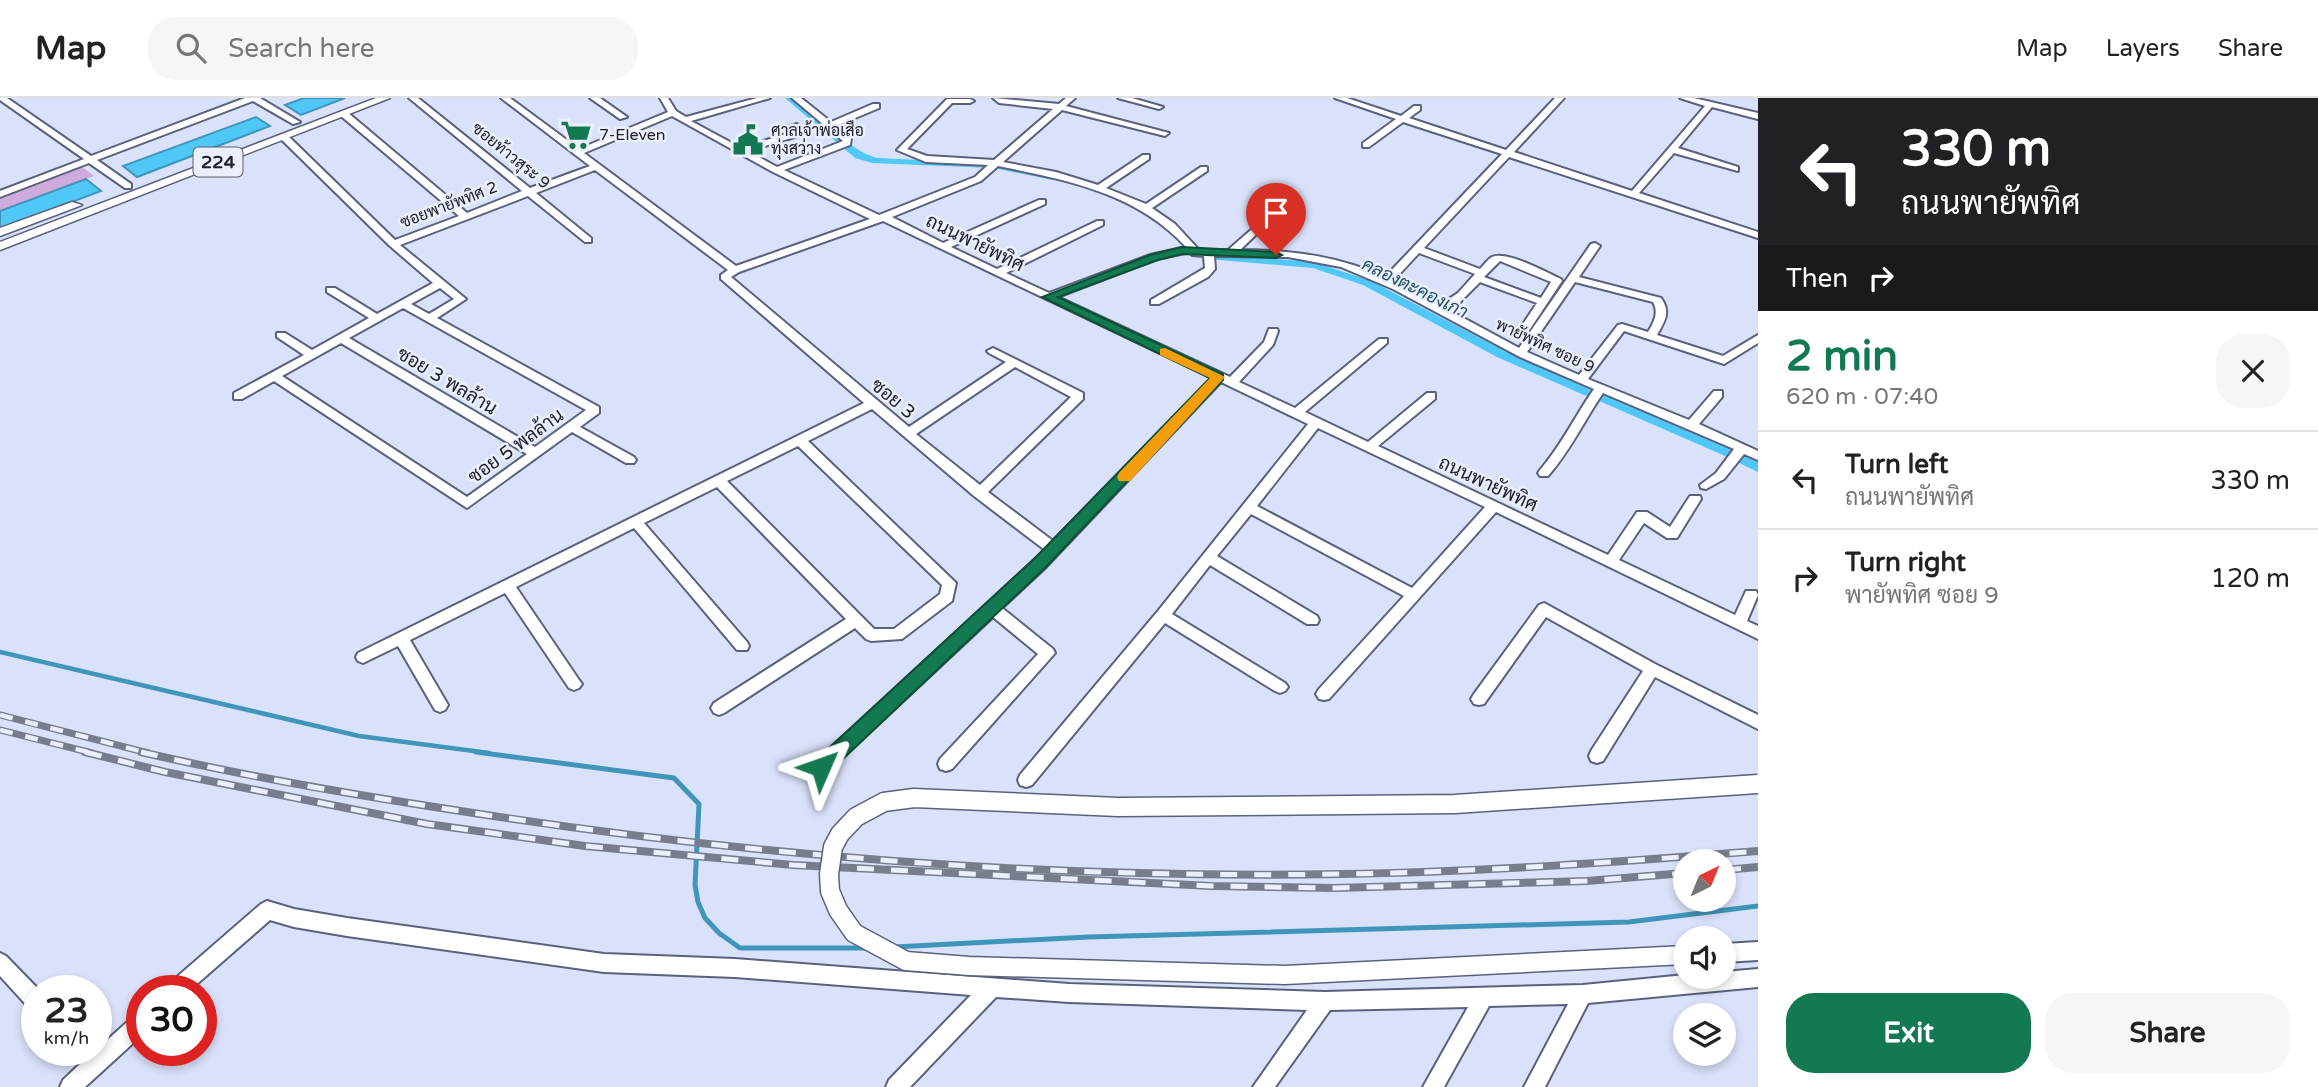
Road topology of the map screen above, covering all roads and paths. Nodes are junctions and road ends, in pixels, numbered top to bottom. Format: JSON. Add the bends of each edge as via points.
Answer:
{"nodes":[{"id":1,"x":2,"y":98,"type":"edge"},
{"id":2,"x":253,"y":98,"type":"edge"},
{"id":3,"x":358,"y":98,"type":"edge"},
{"id":4,"x":385,"y":98,"type":"edge"},
{"id":5,"x":414,"y":98,"type":"edge"},
{"id":6,"x":505,"y":98,"type":"edge"},
{"id":7,"x":594,"y":98,"type":"edge"},
{"id":8,"x":675,"y":98,"type":"edge"},
{"id":9,"x":766,"y":98,"type":"edge"},
{"id":10,"x":796,"y":98,"type":"edge"},
{"id":11,"x":997,"y":98,"type":"edge"},
{"id":12,"x":1070,"y":98,"type":"edge"},
{"id":13,"x":1122,"y":98,"type":"edge"},
{"id":14,"x":1341,"y":98,"type":"edge"},
{"id":15,"x":1560,"y":98,"type":"edge"},
{"id":16,"x":1568,"y":98,"type":"edge"},
{"id":17,"x":1684,"y":98,"type":"edge"},
{"id":18,"x":664,"y":99,"type":"edge"},
{"id":19,"x":970,"y":101,"type":"dead end"},
{"id":20,"x":1710,"y":105,"type":"junction"},
{"id":21,"x":876,"y":106,"type":"dead end"},
{"id":22,"x":1059,"y":107,"type":"junction"},
{"id":23,"x":1160,"y":107,"type":"dead end"},
{"id":24,"x":1417,"y":108,"type":"dead end"},
{"id":25,"x":673,"y":113,"type":"junction"},
{"id":26,"x":344,"y":114,"type":"junction"},
{"id":27,"x":1758,"y":116,"type":"edge"},
{"id":28,"x":623,"y":117,"type":"dead end"},
{"id":29,"x":1401,"y":118,"type":"junction"},
{"id":30,"x":684,"y":120,"type":"junction"},
{"id":31,"x":296,"y":122,"type":"junction"},
{"id":32,"x":832,"y":125,"type":"junction"},
{"id":33,"x":794,"y":126,"type":"dead end"},
{"id":34,"x":1165,"y":133,"type":"dead end"},
{"id":35,"x":284,"y":137,"type":"junction"},
{"id":36,"x":1366,"y":145,"type":"dead end"},
{"id":37,"x":1671,"y":149,"type":"junction"},
{"id":38,"x":740,"y":151,"type":"junction"},
{"id":39,"x":577,"y":153,"type":"junction"},
{"id":40,"x":1508,"y":154,"type":"junction"},
{"id":41,"x":1146,"y":157,"type":"dead end"},
{"id":42,"x":91,"y":159,"type":"junction"},
{"id":43,"x":996,"y":163,"type":"junction"},
{"id":44,"x":595,"y":167,"type":"junction"},
{"id":45,"x":1204,"y":169,"type":"dead end"},
{"id":46,"x":1735,"y":169,"type":"dead end"},
{"id":47,"x":776,"y":170,"type":"junction"},
{"id":48,"x":1099,"y":188,"type":"junction"},
{"id":49,"x":530,"y":191,"type":"junction"},
{"id":50,"x":122,"y":192,"type":"junction"},
{"id":51,"x":0,"y":194,"type":"edge"},
{"id":52,"x":1633,"y":195,"type":"junction"},
{"id":53,"x":1042,"y":202,"type":"dead end"},
{"id":54,"x":1146,"y":208,"type":"junction"},
{"id":55,"x":465,"y":216,"type":"junction"},
{"id":56,"x":882,"y":218,"type":"junction"},
{"id":57,"x":1267,"y":219,"type":"dead end"},
{"id":58,"x":48,"y":223,"type":"junction"},
{"id":59,"x":1100,"y":223,"type":"dead end"},
{"id":60,"x":0,"y":232,"type":"edge"},
{"id":61,"x":1758,"y":235,"type":"edge"},
{"id":62,"x":0,"y":237,"type":"edge"},
{"id":63,"x":588,"y":240,"type":"dead end"},
{"id":64,"x":393,"y":244,"type":"junction"},
{"id":65,"x":0,"y":246,"type":"edge"},
{"id":66,"x":1595,"y":246,"type":"dead end"},
{"id":67,"x":942,"y":247,"type":"junction"},
{"id":68,"x":1417,"y":248,"type":"junction"},
{"id":69,"x":1194,"y":251,"type":"junction"},
{"id":70,"x":0,"y":253,"type":"edge"},
{"id":71,"x":1209,"y":253,"type":"junction"},
{"id":72,"x":1230,"y":254,"type":"junction"},
{"id":73,"x":735,"y":270,"type":"junction"},
{"id":74,"x":997,"y":273,"type":"junction"},
{"id":75,"x":1479,"y":275,"type":"junction"},
{"id":76,"x":1572,"y":278,"type":"junction"},
{"id":77,"x":1387,"y":281,"type":"junction"},
{"id":78,"x":440,"y":283,"type":"junction"},
{"id":79,"x":331,"y":290,"type":"dead end"},
{"id":80,"x":1048,"y":297,"type":"junction"},
{"id":81,"x":1155,"y":302,"type":"dead end"},
{"id":82,"x":1543,"y":302,"type":"junction"},
{"id":83,"x":403,"y":304,"type":"junction"},
{"id":84,"x":1438,"y":310,"type":"junction"},
{"id":85,"x":377,"y":318,"type":"junction"},
{"id":86,"x":429,"y":318,"type":"junction"},
{"id":87,"x":1273,"y":331,"type":"dead end"},
{"id":88,"x":281,"y":335,"type":"dead end"},
{"id":89,"x":1520,"y":336,"type":"dead end"},
{"id":90,"x":1651,"y":336,"type":"junction"},
{"id":91,"x":341,"y":338,"type":"junction"},
{"id":92,"x":1758,"y":338,"type":"edge"},
{"id":93,"x":1383,"y":341,"type":"dead end"},
{"id":94,"x":993,"y":351,"type":"dead end"},
{"id":95,"x":1521,"y":354,"type":"junction"},
{"id":96,"x":312,"y":355,"type":"junction"},
{"id":97,"x":1014,"y":362,"type":"junction"},
{"id":98,"x":274,"y":376,"type":"junction"},
{"id":99,"x":1225,"y":380,"type":"junction"},
{"id":100,"x":1580,"y":381,"type":"junction"},
{"id":101,"x":1600,"y":389,"type":"junction"},
{"id":102,"x":1718,"y":394,"type":"dead end"},
{"id":103,"x":238,"y":396,"type":"dead end"},
{"id":104,"x":1431,"y":396,"type":"dead end"},
{"id":105,"x":872,"y":404,"type":"junction"},
{"id":106,"x":1296,"y":414,"type":"junction"},
{"id":107,"x":1316,"y":422,"type":"junction"},
{"id":108,"x":1692,"y":425,"type":"junction"},
{"id":109,"x":572,"y":426,"type":"junction"},
{"id":110,"x":907,"y":434,"type":"junction"},
{"id":111,"x":800,"y":440,"type":"junction"},
{"id":112,"x":1369,"y":447,"type":"junction"},
{"id":113,"x":1742,"y":448,"type":"junction"},
{"id":114,"x":535,"y":453,"type":"junction"},
{"id":115,"x":1758,"y":456,"type":"edge"},
{"id":116,"x":631,"y":460,"type":"dead end"},
{"id":117,"x":513,"y":470,"type":"junction"},
{"id":118,"x":1544,"y":473,"type":"dead end"},
{"id":119,"x":527,"y":478,"type":"dead end"},
{"id":120,"x":719,"y":481,"type":"junction"},
{"id":121,"x":1706,"y":485,"type":"dead end"},
{"id":122,"x":979,"y":493,"type":"junction"},
{"id":123,"x":1695,"y":499,"type":"dead end"},
{"id":124,"x":1494,"y":506,"type":"junction"},
{"id":125,"x":1249,"y":507,"type":"junction"},
{"id":126,"x":636,"y":522,"type":"junction"},
{"id":127,"x":1054,"y":550,"type":"junction"},
{"id":128,"x":1208,"y":557,"type":"junction"},
{"id":129,"x":1611,"y":562,"type":"junction"},
{"id":130,"x":508,"y":586,"type":"junction"},
{"id":131,"x":1413,"y":595,"type":"junction"},
{"id":132,"x":1751,"y":595,"type":"dead end"},
{"id":133,"x":993,"y":609,"type":"junction"},
{"id":134,"x":1163,"y":615,"type":"junction"},
{"id":135,"x":857,"y":619,"type":"junction"},
{"id":136,"x":1312,"y":620,"type":"dead end"},
{"id":137,"x":1738,"y":624,"type":"junction"},
{"id":138,"x":1758,"y":633,"type":"edge"},
{"id":139,"x":401,"y":638,"type":"junction"},
{"id":140,"x":742,"y":646,"type":"dead end"},
{"id":141,"x":363,"y":657,"type":"dead end"},
{"id":142,"x":1652,"y":668,"type":"junction"},
{"id":143,"x":574,"y":684,"type":"dead end"},
{"id":144,"x":1280,"y":687,"type":"dead end"},
{"id":145,"x":1324,"y":694,"type":"dead end"},
{"id":146,"x":1479,"y":699,"type":"dead end"},
{"id":147,"x":440,"y":705,"type":"dead end"},
{"id":148,"x":719,"y":708,"type":"dead end"},
{"id":149,"x":1758,"y":722,"type":"edge"},
{"id":150,"x":1597,"y":756,"type":"dead end"},
{"id":151,"x":946,"y":764,"type":"dead end"},
{"id":152,"x":821,"y":767,"type":"dead end"},
{"id":153,"x":1026,"y":780,"type":"dead end"},
{"id":154,"x":1758,"y":784,"type":"edge"},
{"id":155,"x":1758,"y":951,"type":"edge"},
{"id":156,"x":1736,"y":952,"type":"edge"},
{"id":157,"x":1673,"y":956,"type":"edge"},
{"id":158,"x":0,"y":962,"type":"edge"},
{"id":159,"x":194,"y":975,"type":"edge"},
{"id":160,"x":1758,"y":978,"type":"edge"},
{"id":161,"x":21,"y":985,"type":"edge"},
{"id":162,"x":993,"y":986,"type":"junction"},
{"id":163,"x":1583,"y":994,"type":"junction"},
{"id":164,"x":1484,"y":998,"type":"junction"},
{"id":165,"x":1325,"y":1002,"type":"junction"},
{"id":166,"x":126,"y":1036,"type":"edge"},
{"id":167,"x":112,"y":1048,"type":"edge"},
{"id":168,"x":92,"y":1066,"type":"edge"},
{"id":169,"x":70,"y":1087,"type":"edge"},
{"id":170,"x":896,"y":1087,"type":"edge"},
{"id":171,"x":1263,"y":1087,"type":"edge"},
{"id":172,"x":1433,"y":1087,"type":"edge"},
{"id":173,"x":1534,"y":1087,"type":"edge"}],
"edges":[{"from":1,"to":42,"type":"street"},
{"from":2,"to":31,"type":"street"},
{"from":2,"to":42,"type":"street"},
{"from":3,"to":31,"type":"main road"},
{"from":4,"to":26,"type":"main road","number":"224"},
{"from":5,"to":49,"type":"street","name":"ซอยท้าวสุระ 9"},
{"from":6,"to":39,"type":"street"},
{"from":7,"to":28,"type":"street"},
{"from":8,"to":18,"type":"street"},
{"from":9,"to":30,"type":"street"},
{"from":10,"to":32,"type":"street"},
{"from":11,"to":22,"type":"street"},
{"from":12,"to":22,"type":"street"},
{"from":13,"to":23,"type":"street"},
{"from":14,"to":29,"type":"street"},
{"from":15,"to":40,"type":"street"},
{"from":16,"to":40,"type":"street"},
{"from":17,"to":20,"type":"street"},
{"from":18,"to":25,"type":"street"},
{"from":19,"to":43,"type":"street","via":[[950,101],[901,150],[926,159]]},
{"from":20,"to":27,"type":"street"},
{"from":20,"to":37,"type":"street"},
{"from":21,"to":32,"type":"street"},
{"from":22,"to":34,"type":"street"},
{"from":22,"to":43,"type":"street"},
{"from":24,"to":29,"type":"street"},
{"from":25,"to":30,"type":"street","name":"ถนนพายัพทิศ"},
{"from":25,"to":39,"type":"street"},
{"from":26,"to":35,"type":"main road","number":"224"},
{"from":26,"to":55,"type":"street"},
{"from":29,"to":36,"type":"street"},
{"from":29,"to":40,"type":"street"},
{"from":30,"to":38,"type":"street","name":"ถนนพายัพทิศ"},
{"from":31,"to":50,"type":"main road"},
{"from":32,"to":47,"type":"street","via":[[847,143]]},
{"from":33,"to":38,"type":"street","via":[[799,131],[795,134]]},
{"from":35,"to":50,"type":"main road","number":"224"},
{"from":35,"to":64,"type":"street"},
{"from":37,"to":46,"type":"street"},
{"from":37,"to":52,"type":"street"},
{"from":38,"to":47,"type":"street","name":"ถนนพายัพทิศ"},
{"from":39,"to":44,"type":"street"},
{"from":40,"to":52,"type":"street"},
{"from":40,"to":68,"type":"street"},
{"from":41,"to":48,"type":"street"},
{"from":42,"to":50,"type":"street"},
{"from":42,"to":51,"type":"street"},
{"from":43,"to":48,"type":"street"},
{"from":43,"to":56,"type":"street","via":[[978,179]]},
{"from":44,"to":49,"type":"street","name":"ซอยพายัพทิศ 2"},
{"from":44,"to":73,"type":"street"},
{"from":45,"to":54,"type":"street"},
{"from":47,"to":56,"type":"street","name":"ถนนพายัพทิศ"},
{"from":48,"to":54,"type":"street"},
{"from":49,"to":55,"type":"street","name":"ซอยพายัพทิศ 2"},
{"from":49,"to":63,"type":"street","name":"ซอยท้าวสุระ 9"},
{"from":50,"to":58,"type":"main road","number":"224"},
{"from":50,"to":60,"type":"main road"},
{"from":50,"to":70,"type":"main road","via":[[57,230]]},
{"from":52,"to":61,"type":"street"},
{"from":53,"to":67,"type":"street"},
{"from":54,"to":69,"type":"street","via":[[1172,226]]},
{"from":55,"to":64,"type":"street","name":"ซอยพายัพทิศ 2"},
{"from":56,"to":67,"type":"street","name":"ถนนพายัพทิศ"},
{"from":56,"to":73,"type":"street"},
{"from":57,"to":72,"type":"street"},
{"from":58,"to":62,"type":"main road"},
{"from":58,"to":65,"type":"main road","number":"224"},
{"from":59,"to":74,"type":"street"},
{"from":64,"to":78,"type":"street"},
{"from":66,"to":76,"type":"street"},
{"from":67,"to":74,"type":"street","name":"ถนนพายัพทิศ"},
{"from":68,"to":75,"type":"street"},
{"from":68,"to":77,"type":"street"},
{"from":69,"to":71,"type":"street","name":"พายัพทิศ ซอย 9"},
{"from":69,"to":80,"type":"street","name":"พายัพทิศ ซอย 9","via":[[1154,257]]},
{"from":71,"to":72,"type":"street","name":"พายัพทิศ ซอย 9"},
{"from":71,"to":81,"type":"street","via":[[1210,269],[1204,275]]},
{"from":72,"to":77,"type":"street","name":"พายัพทิศ ซอย 9","via":[[1318,258]]},
{"from":73,"to":105,"type":"street","name":"ซอย 3","via":[[725,277]]},
{"from":74,"to":80,"type":"street","name":"ถนนพายัพทิศ"},
{"from":75,"to":82,"type":"street"},
{"from":75,"to":82,"type":"street","via":[[1500,258],[1553,277],[1556,285]]},
{"from":75,"to":84,"type":"street","via":[[1451,304]]},
{"from":76,"to":90,"type":"street","via":[[1657,300],[1662,315]]},
{"from":76,"to":95,"type":"street"},
{"from":77,"to":84,"type":"street","name":"พายัพทิศ ซอย 9"},
{"from":78,"to":83,"type":"street"},
{"from":78,"to":86,"type":"street","via":[[461,299]]},
{"from":79,"to":85,"type":"street"},
{"from":80,"to":99,"type":"street","name":"ถนนพายัพทิศ"},
{"from":82,"to":89,"type":"street"},
{"from":83,"to":85,"type":"street"},
{"from":83,"to":86,"type":"street","name":"ซอย 5 พลล้าน"},
{"from":84,"to":95,"type":"street","name":"พายัพทิศ ซอย 9"},
{"from":85,"to":91,"type":"street"},
{"from":86,"to":109,"type":"street","name":"ซอย 5 พลล้าน","via":[[595,410]]},
{"from":87,"to":99,"type":"street","via":[[1269,343]]},
{"from":88,"to":96,"type":"street"},
{"from":90,"to":92,"type":"street","via":[[1724,360]]},
{"from":90,"to":100,"type":"street","via":[[1622,327]]},
{"from":91,"to":96,"type":"street"},
{"from":91,"to":114,"type":"street","name":"ซอย 3 พลล้าน"},
{"from":93,"to":106,"type":"street"},
{"from":94,"to":97,"type":"street"},
{"from":95,"to":100,"type":"street","name":"พายัพทิศ ซอย 9"},
{"from":96,"to":98,"type":"street"},
{"from":97,"to":110,"type":"street"},
{"from":97,"to":122,"type":"street","via":[[1079,396]]},
{"from":98,"to":103,"type":"street"},
{"from":98,"to":117,"type":"street","name":"ซอย 5 พลล้าน","via":[[467,503]]},
{"from":99,"to":106,"type":"street","name":"ถนนพายัพทิศ"},
{"from":99,"to":127,"type":"street"},
{"from":100,"to":101,"type":"street","name":"พายัพทิศ ซอย 9"},
{"from":101,"to":108,"type":"street","name":"พายัพทิศ ซอย 9"},
{"from":101,"to":118,"type":"street"},
{"from":102,"to":108,"type":"street"},
{"from":104,"to":112,"type":"street"},
{"from":105,"to":110,"type":"street","name":"ซอย 3"},
{"from":105,"to":111,"type":"street"},
{"from":106,"to":107,"type":"street","name":"ถนนพายัพทิศ"},
{"from":107,"to":112,"type":"street","name":"ถนนพายัพทิศ"},
{"from":107,"to":125,"type":"street"},
{"from":108,"to":113,"type":"street","name":"พายัพทิศ ซอย 9"},
{"from":109,"to":114,"type":"street","name":"ซอย 5 พลล้าน"},
{"from":109,"to":116,"type":"street"},
{"from":110,"to":122,"type":"street","name":"ซอย 3"},
{"from":111,"to":120,"type":"street"},
{"from":111,"to":135,"type":"street","via":[[950,583],[947,597],[897,635],[871,635]]},
{"from":112,"to":124,"type":"street","name":"ถนนพายัพทิศ"},
{"from":113,"to":115,"type":"street","name":"พายัพทิศ ซอย 9"},
{"from":113,"to":121,"type":"street","via":[[1720,477]]},
{"from":114,"to":117,"type":"street","name":"ซอย 5 พลล้าน"},
{"from":117,"to":119,"type":"street"},
{"from":120,"to":126,"type":"street"},
{"from":120,"to":135,"type":"street"},
{"from":122,"to":127,"type":"street","name":"ซอย 3"},
{"from":123,"to":129,"type":"street","via":[[1672,535],[1642,515]]},
{"from":124,"to":129,"type":"street","name":"ถนนพายัพทิศ"},
{"from":124,"to":131,"type":"street"},
{"from":125,"to":128,"type":"street"},
{"from":125,"to":131,"type":"street"},
{"from":126,"to":130,"type":"street"},
{"from":126,"to":140,"type":"street"},
{"from":127,"to":133,"type":"street"},
{"from":128,"to":134,"type":"street"},
{"from":128,"to":136,"type":"street"},
{"from":129,"to":137,"type":"street","name":"ถนนพายัพทิศ"},
{"from":130,"to":139,"type":"street"},
{"from":130,"to":143,"type":"street"},
{"from":131,"to":145,"type":"street"},
{"from":132,"to":137,"type":"street"},
{"from":133,"to":151,"type":"street","via":[[1048,653]]},
{"from":133,"to":152,"type":"street"},
{"from":134,"to":144,"type":"street"},
{"from":134,"to":153,"type":"street"},
{"from":135,"to":148,"type":"street"},
{"from":137,"to":138,"type":"street","name":"ถนนพายัพทิศ"},
{"from":139,"to":141,"type":"street"},
{"from":139,"to":147,"type":"street"},
{"from":142,"to":146,"type":"street","via":[[1544,609]]},
{"from":142,"to":149,"type":"street"},
{"from":142,"to":150,"type":"street"},
{"from":154,"to":157,"type":"street","bridge":true,"via":[[1455,804],[1118,807],[914,798],[884,802],[856,817],[833,847],[829,874],[838,910],[854,933],[906,961],[1285,975]]},
{"from":155,"to":156,"type":"street"},
{"from":158,"to":161,"type":"street"},
{"from":159,"to":162,"type":"street","via":[[267,910],[347,927],[604,963]]},
{"from":160,"to":163,"type":"street"},
{"from":162,"to":165,"type":"street"},
{"from":162,"to":170,"type":"street"},
{"from":163,"to":164,"type":"street"},
{"from":163,"to":173,"type":"street"},
{"from":164,"to":165,"type":"street"},
{"from":164,"to":172,"type":"street"},
{"from":165,"to":171,"type":"street"},
{"from":166,"to":167,"type":"street"},
{"from":168,"to":169,"type":"street"}]}
